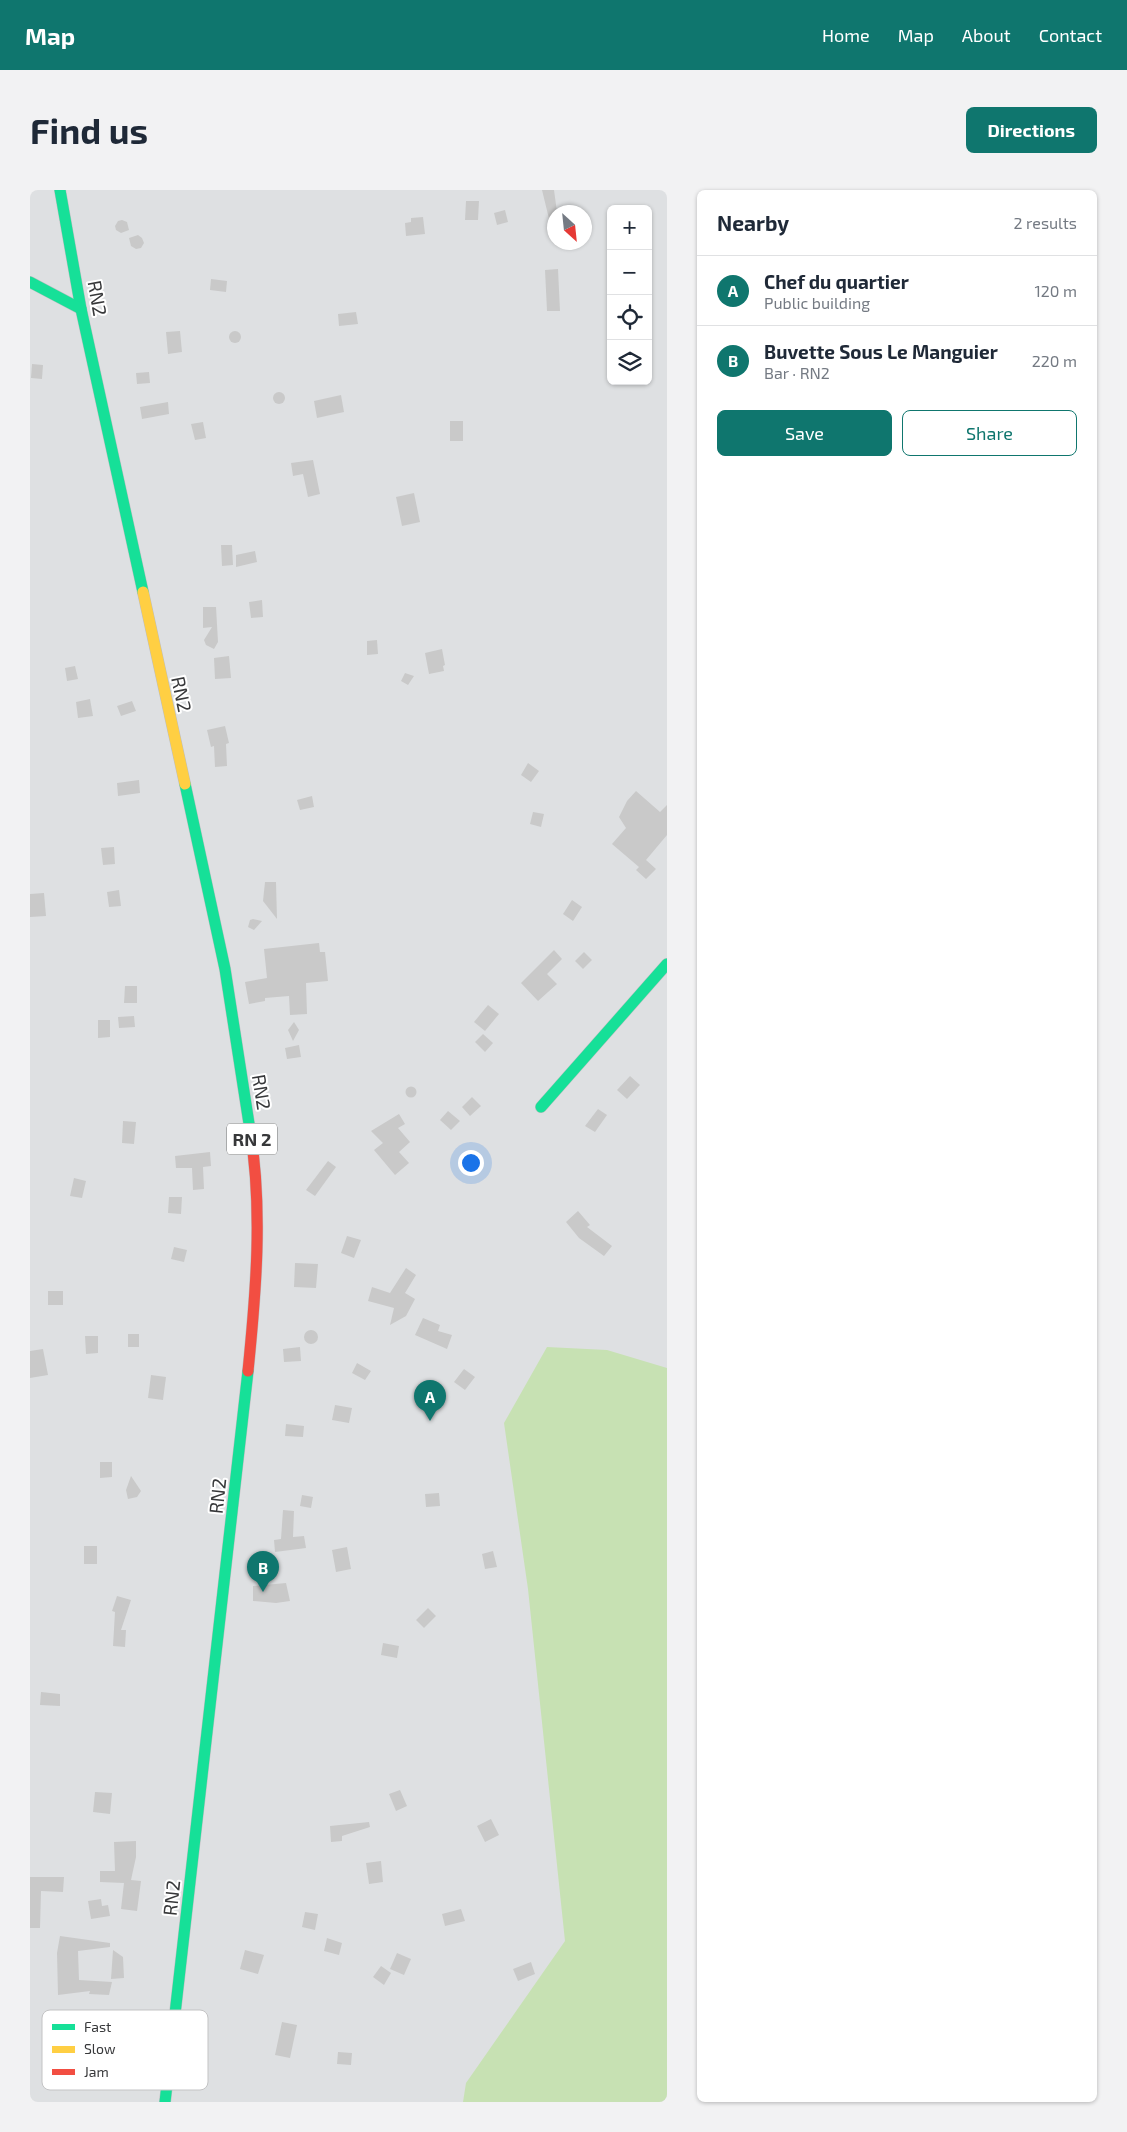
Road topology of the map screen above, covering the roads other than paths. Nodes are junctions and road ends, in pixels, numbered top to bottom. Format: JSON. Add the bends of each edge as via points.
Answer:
{"nodes":[{"id":1,"x":60,"y":190,"type":"edge"},
{"id":2,"x":30,"y":282,"type":"edge"},
{"id":3,"x":81,"y":309,"type":"junction"},
{"id":4,"x":667,"y":964,"type":"edge"},
{"id":5,"x":541,"y":1107,"type":"dead end"},
{"id":6,"x":176,"y":2010,"type":"edge"}],
"edges":[{"from":1,"to":3,"type":"main road","name":"RN2","number":"RN 2"},
{"from":2,"to":3,"type":"main road"},
{"from":3,"to":6,"type":"main road","name":"RN2","number":"RN 2","via":[[225,969],[254,1152],[257,1242],[253,1320]]},
{"from":4,"to":5,"type":"main road"}]}
